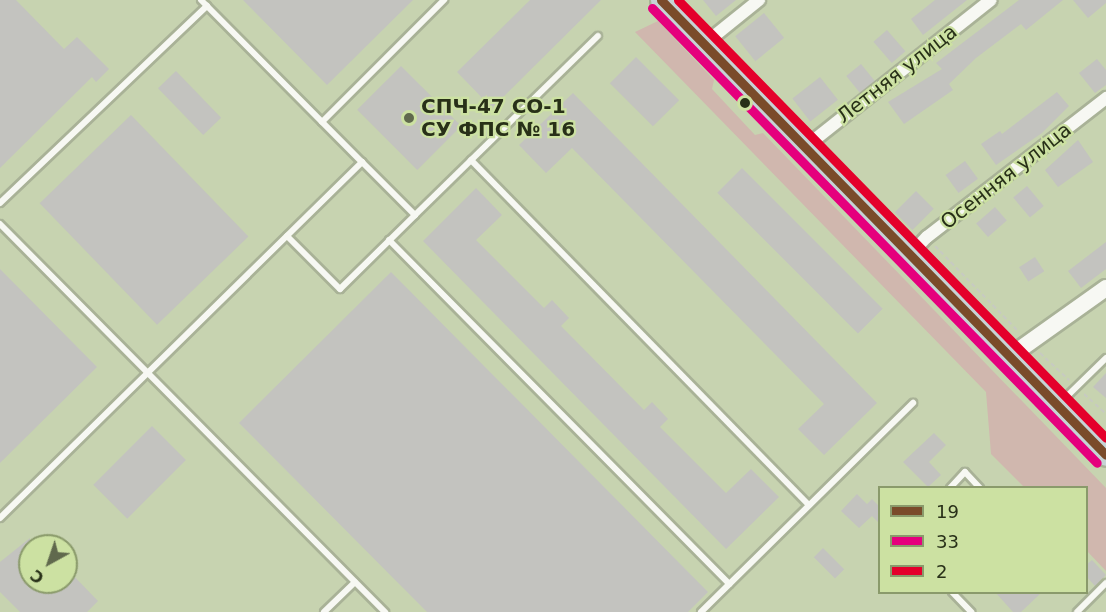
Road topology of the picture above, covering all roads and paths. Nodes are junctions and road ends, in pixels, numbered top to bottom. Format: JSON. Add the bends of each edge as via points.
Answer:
{"nodes":[{"id":1,"x":201,"y":0,"type":"edge"},
{"id":2,"x":444,"y":0,"type":"edge"},
{"id":3,"x":661,"y":0,"type":"edge"},
{"id":4,"x":759,"y":0,"type":"edge"},
{"id":5,"x":991,"y":0,"type":"edge"},
{"id":6,"x":207,"y":6,"type":"junction"},
{"id":7,"x":598,"y":36,"type":"dead end"},
{"id":8,"x":703,"y":45,"type":"junction"},
{"id":9,"x":1106,"y":98,"type":"edge"},
{"id":10,"x":322,"y":122,"type":"junction"},
{"id":11,"x":804,"y":148,"type":"junction"},
{"id":12,"x":471,"y":160,"type":"junction"},
{"id":13,"x":362,"y":162,"type":"junction"},
{"id":14,"x":0,"y":204,"type":"edge"},
{"id":15,"x":415,"y":214,"type":"junction"},
{"id":16,"x":0,"y":224,"type":"edge"},
{"id":17,"x":287,"y":236,"type":"junction"},
{"id":18,"x":927,"y":237,"type":"junction"},
{"id":19,"x":389,"y":240,"type":"junction"},
{"id":20,"x":909,"y":256,"type":"junction"},
{"id":21,"x":1106,"y":288,"type":"edge"},
{"id":22,"x":1029,"y":342,"type":"junction"},
{"id":23,"x":1008,"y":357,"type":"junction"},
{"id":24,"x":1106,"y":358,"type":"edge"},
{"id":25,"x":148,"y":373,"type":"junction"},
{"id":26,"x":1076,"y":387,"type":"junction"},
{"id":27,"x":913,"y":403,"type":"dead end"},
{"id":28,"x":1056,"y":406,"type":"junction"},
{"id":29,"x":1106,"y":414,"type":"edge"},
{"id":30,"x":1106,"y":455,"type":"edge"},
{"id":31,"x":952,"y":486,"type":"edge"},
{"id":32,"x":978,"y":486,"type":"edge"},
{"id":33,"x":809,"y":505,"type":"junction"},
{"id":34,"x":0,"y":518,"type":"edge"},
{"id":35,"x":355,"y":582,"type":"junction"},
{"id":36,"x":1106,"y":583,"type":"edge"},
{"id":37,"x":730,"y":584,"type":"junction"},
{"id":38,"x":956,"y":594,"type":"edge"},
{"id":39,"x":324,"y":612,"type":"edge"},
{"id":40,"x":385,"y":612,"type":"edge"},
{"id":41,"x":701,"y":612,"type":"edge"},
{"id":42,"x":971,"y":612,"type":"edge"},
{"id":43,"x":1077,"y":612,"type":"edge"}],
"edges":[{"from":1,"to":6,"type":"lane"},
{"from":2,"to":10,"type":"lane"},
{"from":3,"to":8,"type":"highway"},
{"from":4,"to":8,"type":"street"},
{"from":5,"to":11,"type":"street","name":"Летняя улица"},
{"from":6,"to":10,"type":"lane"},
{"from":6,"to":14,"type":"lane"},
{"from":7,"to":12,"type":"lane"},
{"from":8,"to":11,"type":"highway"},
{"from":9,"to":18,"type":"street","name":"Осенняя улица"},
{"from":10,"to":13,"type":"lane"},
{"from":11,"to":20,"type":"highway"},
{"from":12,"to":15,"type":"lane"},
{"from":12,"to":33,"type":"lane"},
{"from":13,"to":15,"type":"lane"},
{"from":13,"to":17,"type":"lane"},
{"from":15,"to":19,"type":"lane"},
{"from":16,"to":25,"type":"lane"},
{"from":17,"to":19,"type":"lane","via":[[340,289]]},
{"from":17,"to":25,"type":"lane"},
{"from":18,"to":20,"type":"street","name":"Осенняя улица"},
{"from":18,"to":22,"type":"path"},
{"from":19,"to":37,"type":"lane"},
{"from":20,"to":23,"type":"highway"},
{"from":21,"to":22,"type":"street"},
{"from":22,"to":23,"type":"street"},
{"from":22,"to":26,"type":"path"},
{"from":23,"to":28,"type":"highway"},
{"from":24,"to":26,"type":"lane"},
{"from":25,"to":34,"type":"lane"},
{"from":25,"to":35,"type":"lane"},
{"from":26,"to":28,"type":"lane"},
{"from":26,"to":29,"type":"path"},
{"from":27,"to":33,"type":"lane"},
{"from":28,"to":30,"type":"highway"},
{"from":31,"to":32,"type":"lane","via":[[965,472]]},
{"from":33,"to":37,"type":"lane"},
{"from":35,"to":39,"type":"lane"},
{"from":35,"to":40,"type":"lane"},
{"from":36,"to":43,"type":"lane"},
{"from":37,"to":41,"type":"lane"},
{"from":38,"to":42,"type":"lane"}]}
